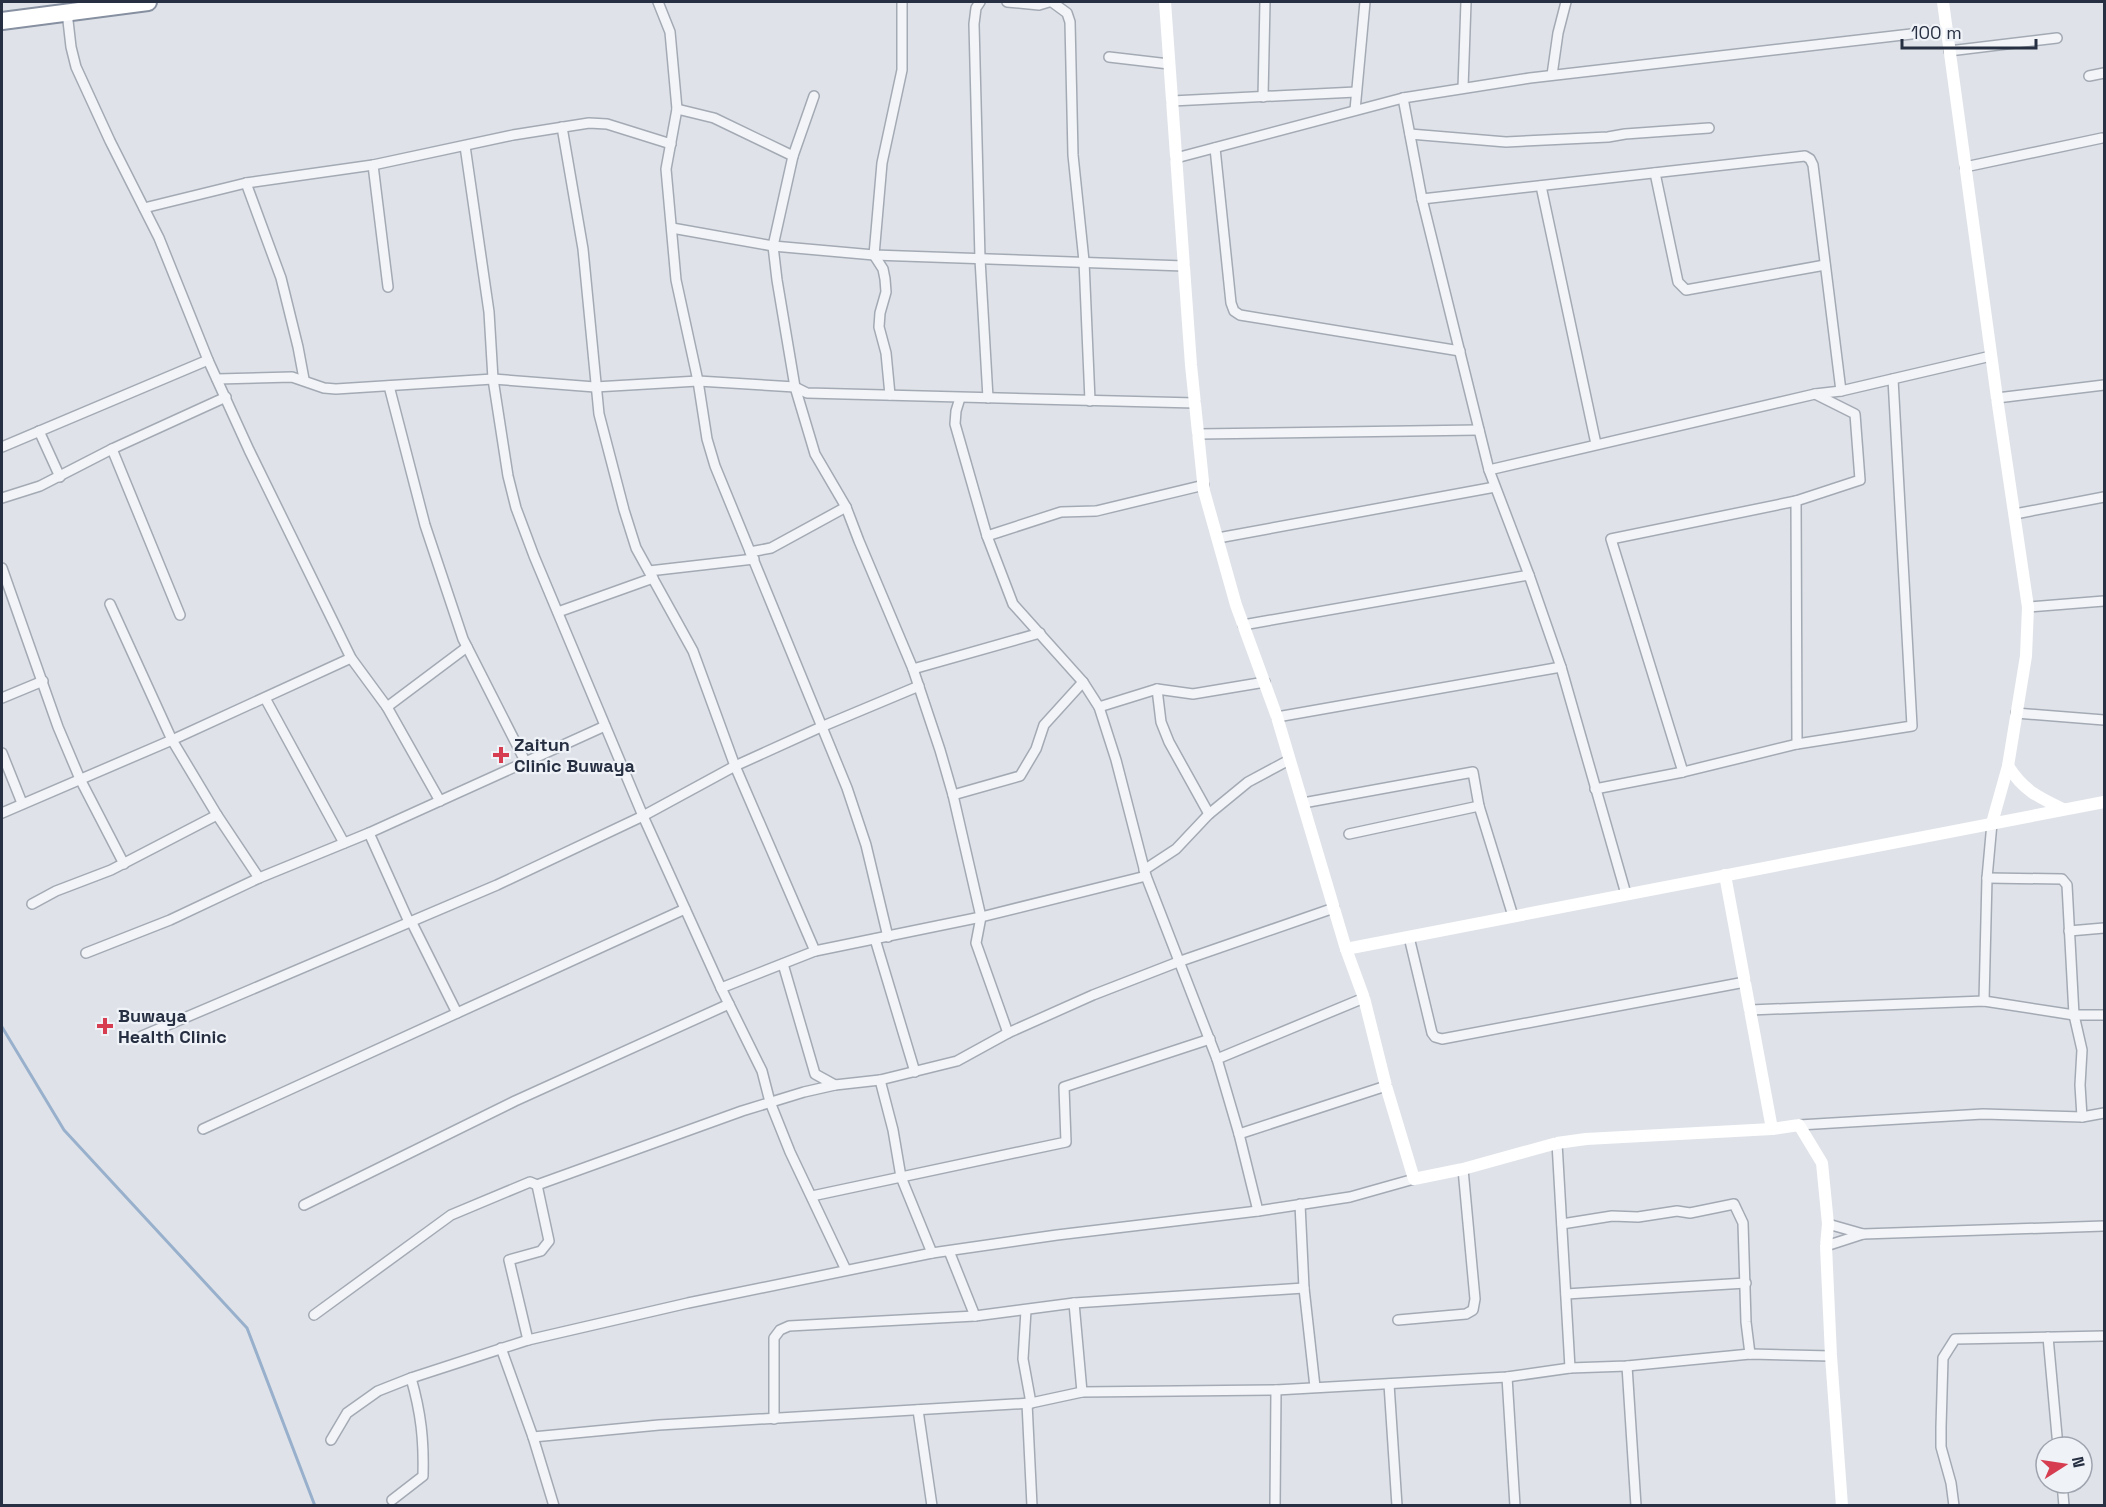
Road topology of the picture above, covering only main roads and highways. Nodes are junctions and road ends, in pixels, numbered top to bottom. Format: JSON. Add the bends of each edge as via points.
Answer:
{"nodes":[{"id":1,"x":148,"y":2,"type":"edge"},
{"id":2,"x":2,"y":21,"type":"edge"}],
"edges":[{"from":1,"to":2,"type":"highway"}]}
